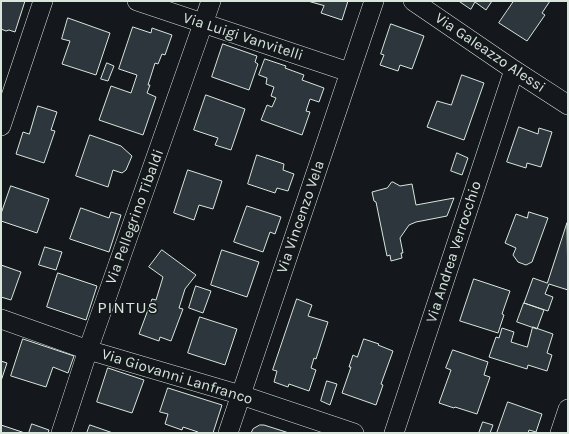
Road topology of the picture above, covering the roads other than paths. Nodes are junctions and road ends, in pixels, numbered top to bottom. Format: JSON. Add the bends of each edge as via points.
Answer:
{"nodes":[{"id":1,"x":43,"y":1,"type":"edge"},
{"id":2,"x":137,"y":1,"type":"edge"},
{"id":3,"x":210,"y":1,"type":"edge"},
{"id":4,"x":374,"y":1,"type":"edge"},
{"id":5,"x":413,"y":1,"type":"edge"},
{"id":6,"x":203,"y":24,"type":"junction"},
{"id":7,"x":514,"y":70,"type":"junction"},
{"id":8,"x":349,"y":72,"type":"junction"},
{"id":9,"x":568,"y":105,"type":"edge"},
{"id":10,"x":1,"y":126,"type":"edge"},
{"id":11,"x":1,"y":319,"type":"edge"},
{"id":12,"x":88,"y":350,"type":"junction"},
{"id":13,"x":241,"y":395,"type":"junction"},
{"id":14,"x":568,"y":409,"type":"edge"},
{"id":15,"x":61,"y":433,"type":"edge"},
{"id":16,"x":228,"y":433,"type":"edge"},
{"id":17,"x":354,"y":433,"type":"edge"},
{"id":18,"x":394,"y":433,"type":"edge"},
{"id":19,"x":560,"y":433,"type":"edge"}],
"edges":[{"from":1,"to":10,"type":"street"},
{"from":2,"to":6,"type":"street","name":"Via Luigi Vanvitelli"},
{"from":3,"to":6,"type":"street","name":"Via Pellegrino Tibaldi"},
{"from":4,"to":8,"type":"street","name":"Via Vincenzo Vela"},
{"from":5,"to":7,"type":"street","name":"Via Galeazzo Alessi"},
{"from":6,"to":8,"type":"street","name":"Via Luigi Vanvitelli"},
{"from":6,"to":12,"type":"street","name":"Via Pellegrino Tibaldi"},
{"from":7,"to":9,"type":"street","name":"Via Galeazzo Alessi"},
{"from":7,"to":18,"type":"street","name":"Via Andrea Verrocchio"},
{"from":8,"to":13,"type":"street","name":"Via Vincenzo Vela"},
{"from":11,"to":12,"type":"street","name":"Via Giovanni Lanfranco"},
{"from":12,"to":13,"type":"street","name":"Via Giovanni Lanfranco"},
{"from":12,"to":15,"type":"street","name":"Via Pellegrino Tibaldi"},
{"from":13,"to":16,"type":"street","name":"Via Vincenzo Vela"},
{"from":13,"to":17,"type":"street","name":"Via Giovanni Lanfranco"},
{"from":14,"to":19,"type":"street"}]}
